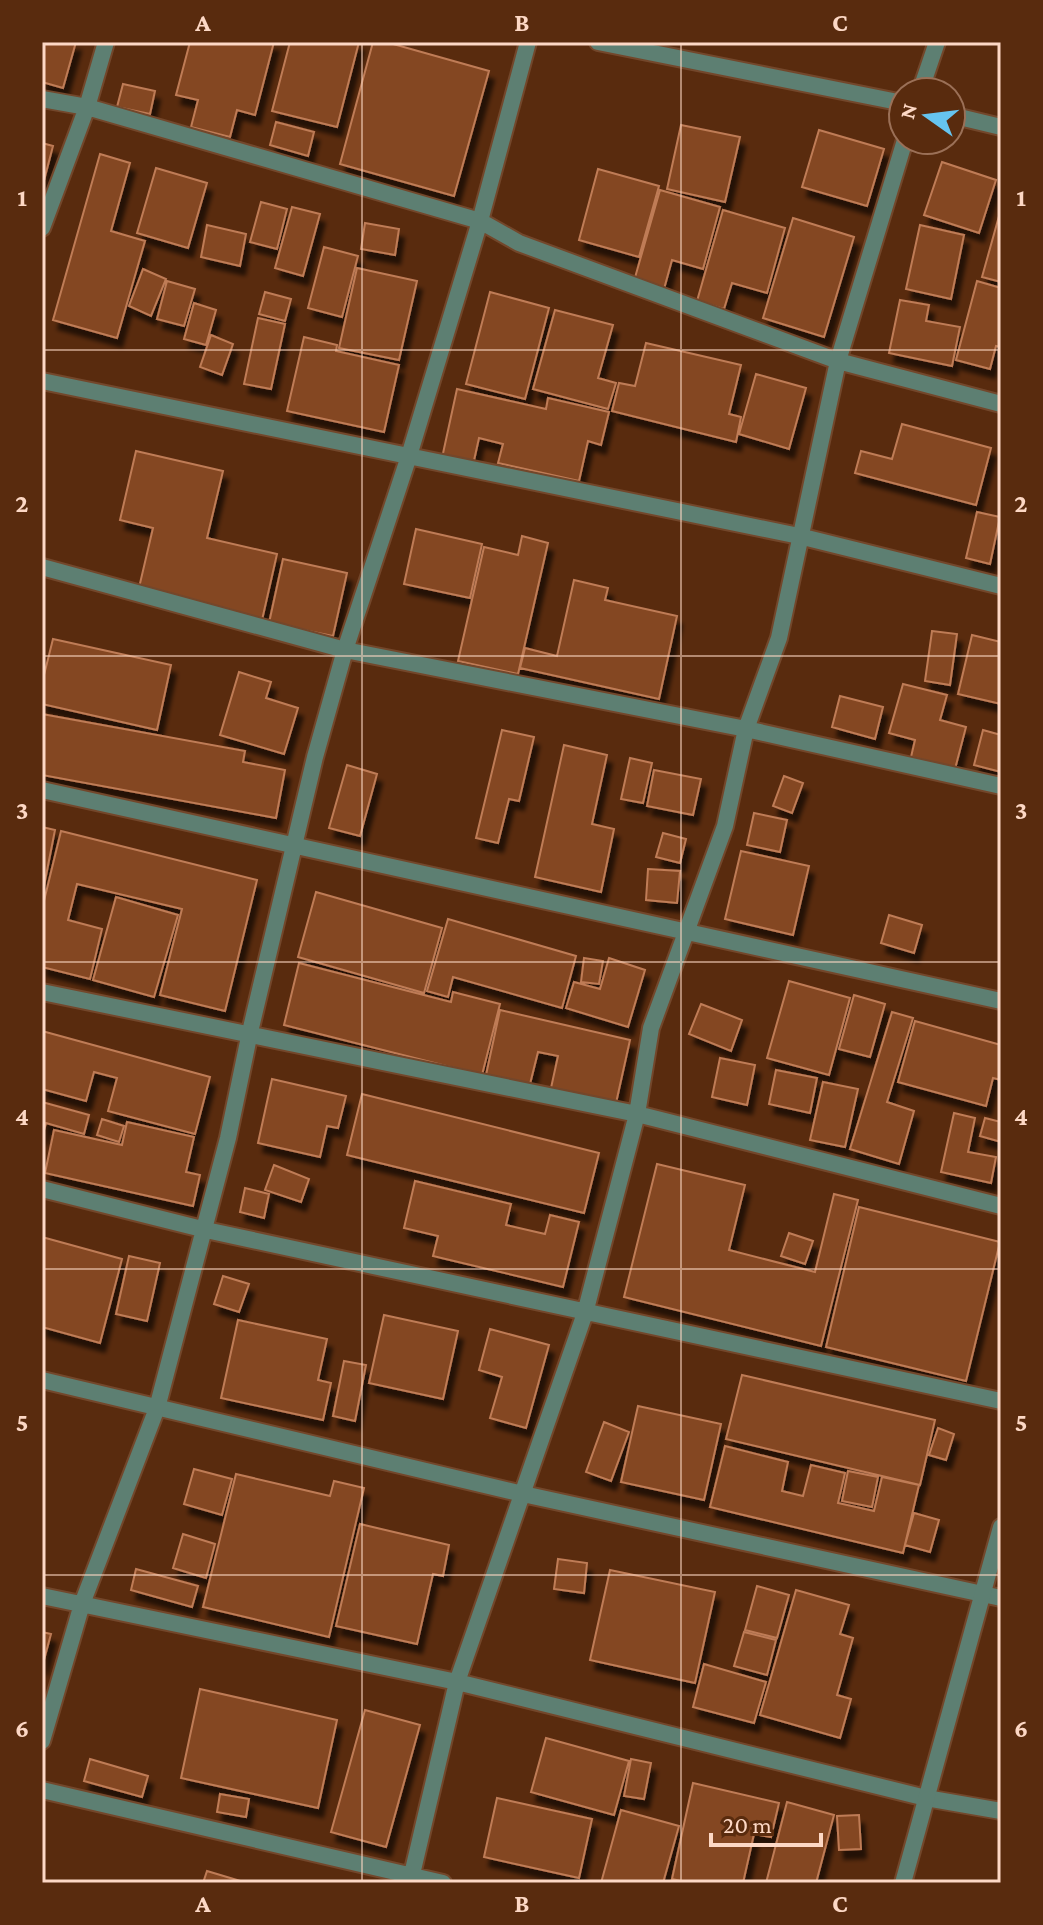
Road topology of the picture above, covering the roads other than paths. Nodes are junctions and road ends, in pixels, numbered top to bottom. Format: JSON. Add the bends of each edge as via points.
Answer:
{"nodes":[{"id":1,"x":106,"y":42,"type":"edge"},
{"id":2,"x":528,"y":42,"type":"edge"},
{"id":3,"x":598,"y":42,"type":"edge"},
{"id":4,"x":937,"y":42,"type":"edge"},
{"id":5,"x":925,"y":76,"type":"edge"},
{"id":6,"x":42,"y":99,"type":"edge"},
{"id":7,"x":887,"y":100,"type":"edge"},
{"id":8,"x":87,"y":107,"type":"junction"},
{"id":9,"x":967,"y":119,"type":"edge"},
{"id":10,"x":1001,"y":127,"type":"edge"},
{"id":11,"x":900,"y":156,"type":"edge"},
{"id":12,"x":480,"y":221,"type":"junction"},
{"id":13,"x":42,"y":228,"type":"edge"},
{"id":14,"x":838,"y":361,"type":"junction"},
{"id":15,"x":42,"y":381,"type":"edge"},
{"id":16,"x":1001,"y":404,"type":"edge"},
{"id":17,"x":409,"y":456,"type":"junction"},
{"id":18,"x":799,"y":536,"type":"junction"},
{"id":19,"x":42,"y":567,"type":"edge"},
{"id":20,"x":1001,"y":586,"type":"edge"},
{"id":21,"x":345,"y":650,"type":"junction"},
{"id":22,"x":746,"y":729,"type":"junction"},
{"id":23,"x":1001,"y":786,"type":"edge"},
{"id":24,"x":42,"y":790,"type":"edge"},
{"id":25,"x":295,"y":844,"type":"junction"},
{"id":26,"x":687,"y":931,"type":"junction"},
{"id":27,"x":42,"y":992,"type":"edge"},
{"id":28,"x":1001,"y":1001,"type":"edge"},
{"id":29,"x":250,"y":1032,"type":"junction"},
{"id":30,"x":637,"y":1114,"type":"junction"},
{"id":31,"x":42,"y":1189,"type":"edge"},
{"id":32,"x":1001,"y":1206,"type":"edge"},
{"id":33,"x":206,"y":1230,"type":"junction"},
{"id":34,"x":585,"y":1313,"type":"junction"},
{"id":35,"x":42,"y":1380,"type":"edge"},
{"id":36,"x":1001,"y":1401,"type":"edge"},
{"id":37,"x":157,"y":1408,"type":"junction"},
{"id":38,"x":523,"y":1494,"type":"junction"},
{"id":39,"x":1001,"y":1527,"type":"edge"},
{"id":40,"x":983,"y":1594,"type":"junction"},
{"id":41,"x":42,"y":1596,"type":"edge"},
{"id":42,"x":1001,"y":1598,"type":"edge"},
{"id":43,"x":82,"y":1604,"type":"junction"},
{"id":44,"x":457,"y":1682,"type":"junction"},
{"id":45,"x":42,"y":1741,"type":"edge"},
{"id":46,"x":42,"y":1790,"type":"edge"},
{"id":47,"x":926,"y":1798,"type":"junction"},
{"id":48,"x":1001,"y":1811,"type":"edge"},
{"id":49,"x":411,"y":1879,"type":"edge"},
{"id":50,"x":443,"y":1883,"type":"edge"},
{"id":51,"x":903,"y":1883,"type":"edge"}],
"edges":[{"from":1,"to":8,"type":"street"},
{"from":2,"to":12,"type":"street"},
{"from":3,"to":7,"type":"street"},
{"from":4,"to":5,"type":"street"},
{"from":6,"to":8,"type":"street"},
{"from":8,"to":12,"type":"street"},
{"from":8,"to":13,"type":"street"},
{"from":9,"to":10,"type":"street"},
{"from":11,"to":14,"type":"street"},
{"from":12,"to":14,"type":"street","via":[[519,243]]},
{"from":12,"to":17,"type":"street"},
{"from":14,"to":16,"type":"street"},
{"from":14,"to":18,"type":"street"},
{"from":15,"to":17,"type":"street"},
{"from":17,"to":18,"type":"street"},
{"from":17,"to":21,"type":"street"},
{"from":18,"to":20,"type":"street"},
{"from":18,"to":22,"type":"street","via":[[779,638]]},
{"from":19,"to":21,"type":"street"},
{"from":21,"to":22,"type":"street"},
{"from":21,"to":25,"type":"street"},
{"from":22,"to":23,"type":"street"},
{"from":22,"to":26,"type":"street","via":[[725,826]]},
{"from":24,"to":25,"type":"street"},
{"from":25,"to":26,"type":"street"},
{"from":25,"to":29,"type":"street"},
{"from":26,"to":28,"type":"street"},
{"from":26,"to":30,"type":"street","via":[[651,1028]]},
{"from":27,"to":29,"type":"street"},
{"from":29,"to":30,"type":"street"},
{"from":29,"to":33,"type":"street"},
{"from":30,"to":32,"type":"street"},
{"from":30,"to":34,"type":"street"},
{"from":31,"to":33,"type":"street"},
{"from":33,"to":34,"type":"street"},
{"from":33,"to":37,"type":"street"},
{"from":34,"to":36,"type":"street"},
{"from":34,"to":38,"type":"street"},
{"from":35,"to":37,"type":"street"},
{"from":37,"to":38,"type":"street"},
{"from":37,"to":43,"type":"street"},
{"from":38,"to":40,"type":"street"},
{"from":38,"to":44,"type":"street"},
{"from":39,"to":40,"type":"street"},
{"from":40,"to":42,"type":"street"},
{"from":40,"to":47,"type":"street"},
{"from":41,"to":43,"type":"street"},
{"from":43,"to":44,"type":"street"},
{"from":43,"to":45,"type":"street"},
{"from":44,"to":47,"type":"street"},
{"from":44,"to":49,"type":"street"},
{"from":46,"to":49,"type":"street"},
{"from":47,"to":48,"type":"street"},
{"from":47,"to":51,"type":"street"},
{"from":49,"to":50,"type":"street"}]}
